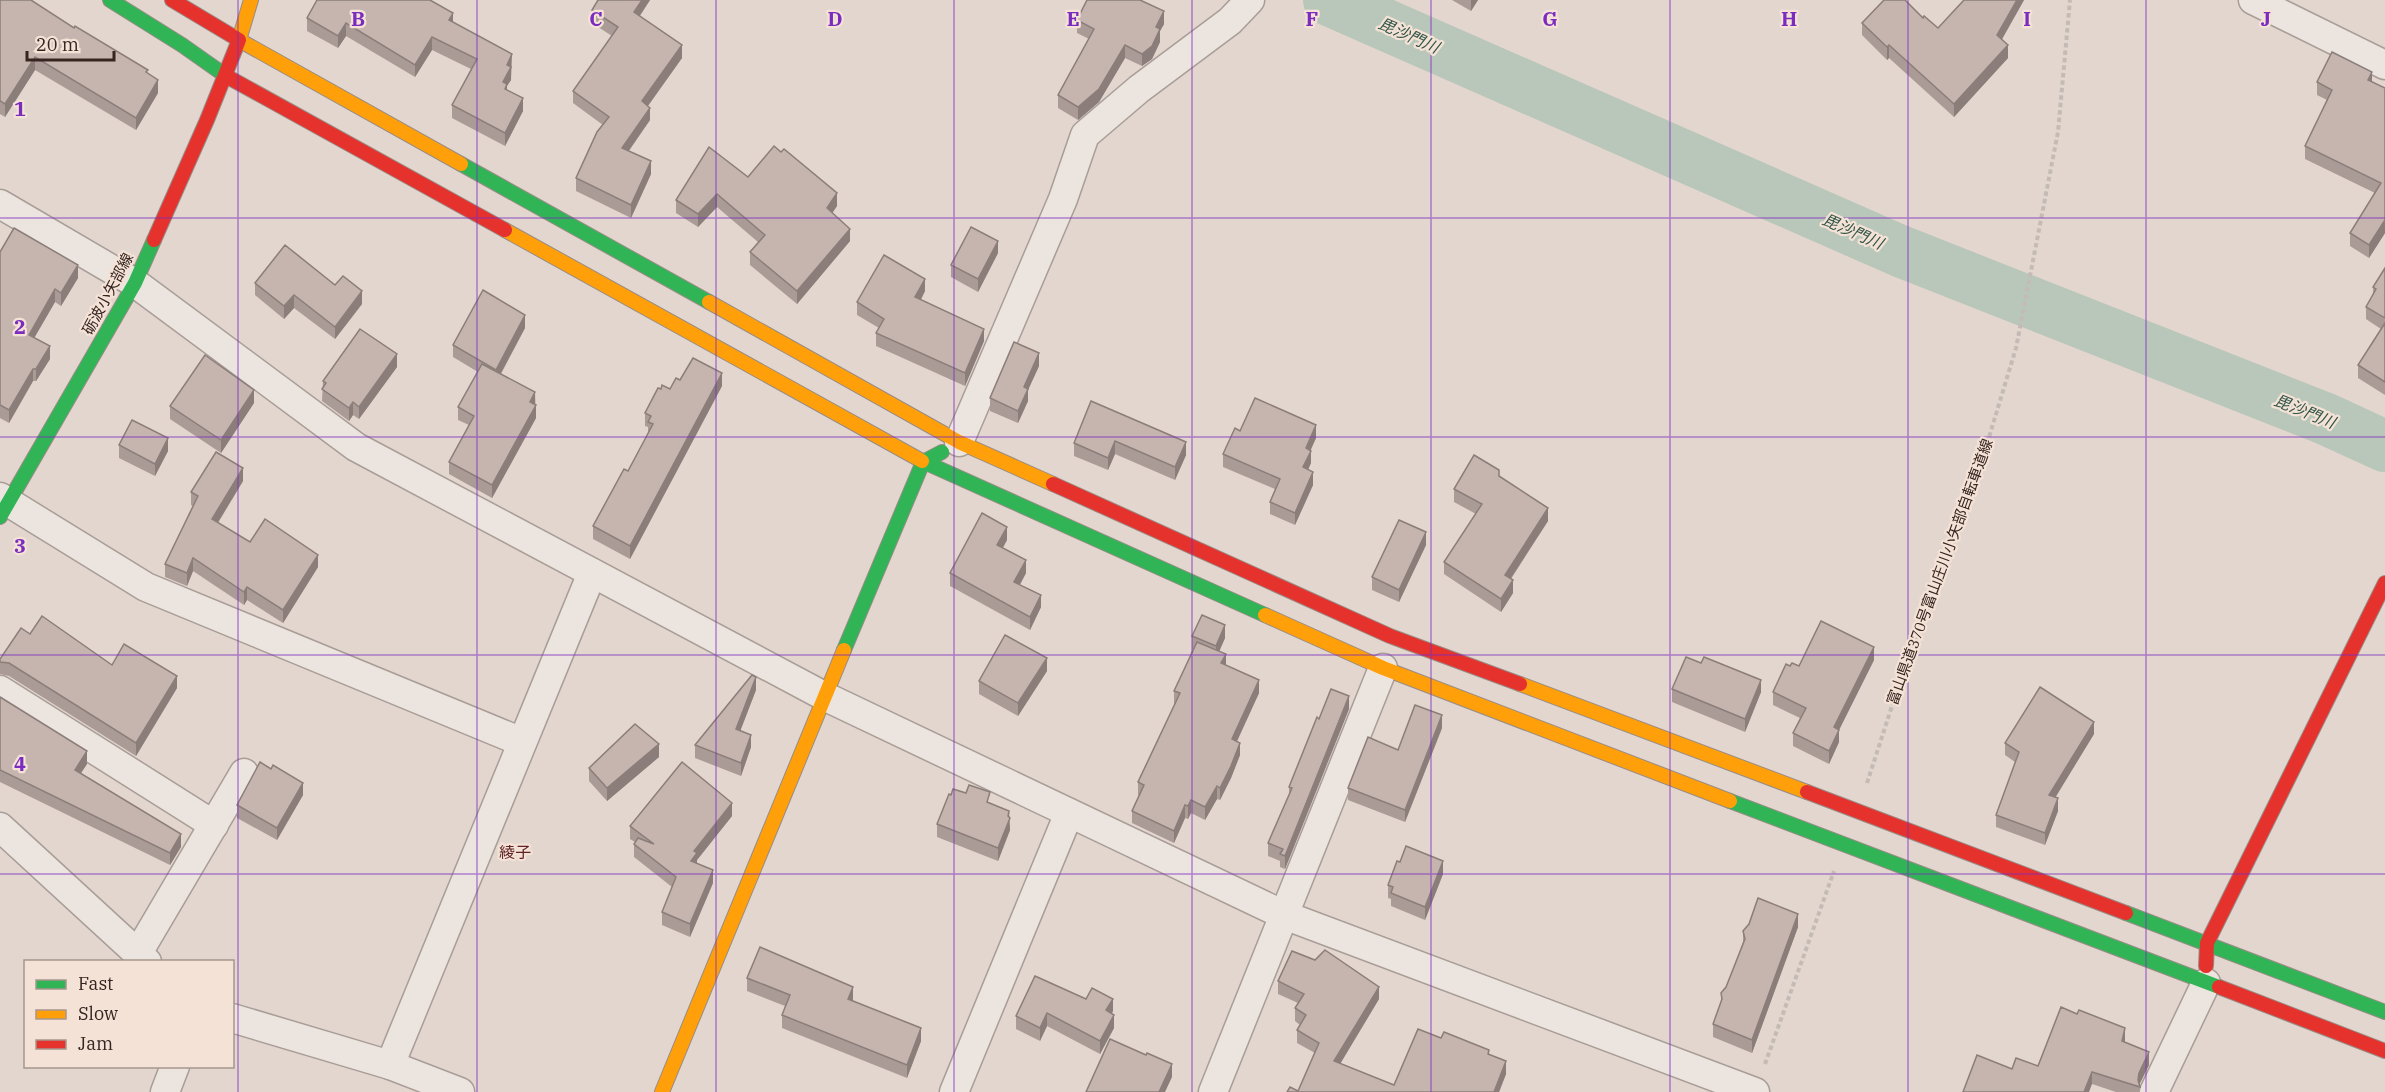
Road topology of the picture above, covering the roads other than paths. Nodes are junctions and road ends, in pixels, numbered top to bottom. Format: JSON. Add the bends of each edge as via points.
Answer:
{"nodes":[{"id":1,"x":110,"y":0,"type":"edge"},
{"id":2,"x":172,"y":0,"type":"edge"},
{"id":3,"x":251,"y":0,"type":"edge"},
{"id":4,"x":1250,"y":0,"type":"edge"},
{"id":5,"x":2253,"y":0,"type":"edge"},
{"id":6,"x":239,"y":40,"type":"junction"},
{"id":7,"x":2385,"y":65,"type":"edge"},
{"id":8,"x":226,"y":76,"type":"junction"},
{"id":9,"x":0,"y":204,"type":"edge"},
{"id":10,"x":135,"y":283,"type":"junction"},
{"id":11,"x":959,"y":442,"type":"junction"},
{"id":12,"x":923,"y":462,"type":"junction"},
{"id":13,"x":3,"y":506,"type":"edge"},
{"id":14,"x":592,"y":573,"type":"junction"},
{"id":15,"x":2385,"y":583,"type":"edge"},
{"id":16,"x":1383,"y":668,"type":"junction"},
{"id":17,"x":0,"y":690,"type":"edge"},
{"id":18,"x":824,"y":696,"type":"junction"},
{"id":19,"x":522,"y":742,"type":"junction"},
{"id":20,"x":244,"y":773,"type":"dead end"},
{"id":21,"x":1069,"y":813,"type":"junction"},
{"id":22,"x":214,"y":825,"type":"junction"},
{"id":23,"x":0,"y":828,"type":"edge"},
{"id":24,"x":1284,"y":915,"type":"junction"},
{"id":25,"x":2207,"y":943,"type":"junction"},
{"id":26,"x":143,"y":957,"type":"edge"},
{"id":27,"x":2206,"y":984,"type":"junction"},
{"id":28,"x":2385,"y":1012,"type":"edge"},
{"id":29,"x":234,"y":1019,"type":"edge"},
{"id":30,"x":2385,"y":1051,"type":"edge"},
{"id":31,"x":390,"y":1065,"type":"junction"},
{"id":32,"x":174,"y":1068,"type":"edge"},
{"id":33,"x":165,"y":1092,"type":"edge"},
{"id":34,"x":460,"y":1092,"type":"edge"},
{"id":35,"x":662,"y":1092,"type":"edge"},
{"id":36,"x":954,"y":1092,"type":"edge"},
{"id":37,"x":1213,"y":1092,"type":"edge"},
{"id":38,"x":1755,"y":1092,"type":"edge"},
{"id":39,"x":2154,"y":1092,"type":"edge"}],
"edges":[{"from":1,"to":8,"type":"street"},
{"from":2,"to":6,"type":"street"},
{"from":3,"to":6,"type":"street","name":"砺波小矢部線"},
{"from":4,"to":11,"type":"street","via":[[1230,21],[1085,135],[1063,199]]},
{"from":5,"to":7,"type":"street"},
{"from":6,"to":8,"type":"street","name":"砺波小矢部線"},
{"from":6,"to":11,"type":"street"},
{"from":8,"to":10,"type":"street","name":"砺波小矢部線"},
{"from":8,"to":12,"type":"street"},
{"from":9,"to":10,"type":"street"},
{"from":10,"to":13,"type":"street","name":"砺波小矢部線"},
{"from":10,"to":14,"type":"street","via":[[356,447]]},
{"from":11,"to":12,"type":"street"},
{"from":11,"to":25,"type":"street","via":[[1390,636]]},
{"from":12,"to":16,"type":"street"},
{"from":12,"to":18,"type":"street"},
{"from":13,"to":19,"type":"street","via":[[146,587]]},
{"from":14,"to":18,"type":"street"},
{"from":14,"to":19,"type":"street"},
{"from":15,"to":25,"type":"street"},
{"from":16,"to":24,"type":"street"},
{"from":16,"to":27,"type":"street"},
{"from":17,"to":22,"type":"street"},
{"from":18,"to":21,"type":"street"},
{"from":18,"to":35,"type":"street"},
{"from":19,"to":31,"type":"street"},
{"from":20,"to":22,"type":"street"},
{"from":21,"to":24,"type":"street"},
{"from":21,"to":36,"type":"street"},
{"from":22,"to":26,"type":"street"},
{"from":23,"to":26,"type":"street"},
{"from":24,"to":37,"type":"street"},
{"from":24,"to":38,"type":"street"},
{"from":25,"to":27,"type":"street"},
{"from":25,"to":28,"type":"street"},
{"from":27,"to":30,"type":"street"},
{"from":27,"to":39,"type":"street"},
{"from":29,"to":31,"type":"street"},
{"from":31,"to":34,"type":"street"},
{"from":32,"to":33,"type":"street"}]}
